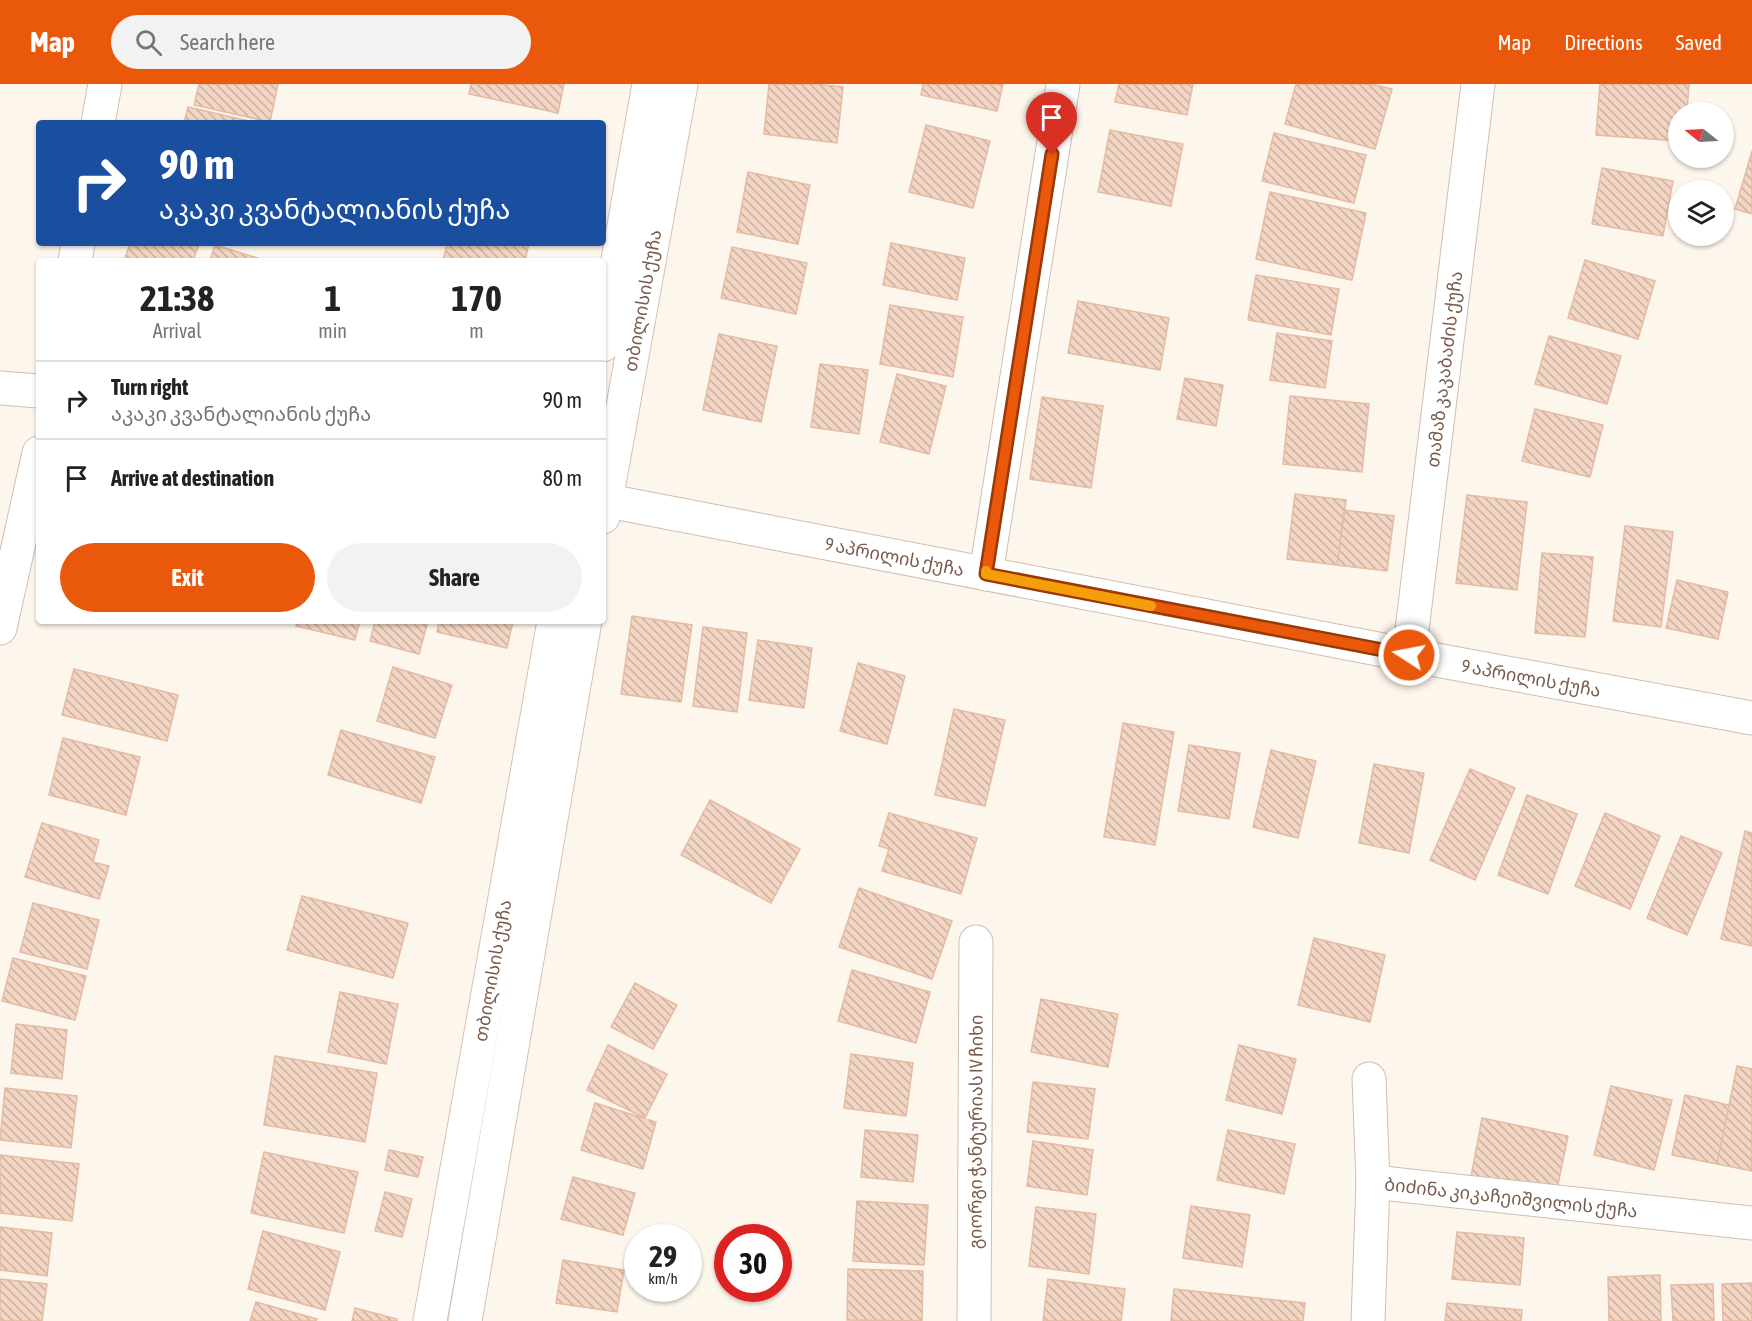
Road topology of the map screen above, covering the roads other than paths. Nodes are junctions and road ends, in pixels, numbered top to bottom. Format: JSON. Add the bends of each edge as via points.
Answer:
{"nodes":[{"id":1,"x":105,"y":84,"type":"edge"},
{"id":2,"x":650,"y":84,"type":"edge"},
{"id":3,"x":681,"y":84,"type":"edge"},
{"id":4,"x":1063,"y":84,"type":"edge"},
{"id":5,"x":1478,"y":84,"type":"edge"},
{"id":6,"x":99,"y":120,"type":"edge"},
{"id":7,"x":606,"y":328,"type":"edge"},
{"id":8,"x":0,"y":388,"type":"edge"},
{"id":9,"x":36,"y":391,"type":"edge"},
{"id":10,"x":36,"y":466,"type":"edge"},
{"id":11,"x":606,"y":495,"type":"edge"},
{"id":12,"x":606,"y":506,"type":"edge"},
{"id":13,"x":986,"y":574,"type":"junction"},
{"id":14,"x":553,"y":624,"type":"edge"},
{"id":15,"x":584,"y":624,"type":"edge"},
{"id":16,"x":0,"y":628,"type":"edge"},
{"id":17,"x":1409,"y":655,"type":"junction"},
{"id":18,"x":1752,"y":718,"type":"edge"},
{"id":19,"x":976,"y":942,"type":"dead end"},
{"id":20,"x":1369,"y":1079,"type":"dead end"},
{"id":21,"x":1373,"y":1182,"type":"junction"},
{"id":22,"x":1752,"y":1223,"type":"edge"},
{"id":23,"x":430,"y":1321,"type":"edge"},
{"id":24,"x":465,"y":1321,"type":"edge"},
{"id":25,"x":974,"y":1321,"type":"edge"},
{"id":26,"x":1368,"y":1321,"type":"edge"}],
"edges":[{"from":1,"to":6,"type":"street"},
{"from":2,"to":7,"type":"street","name":"თბილისის ქუჩა"},
{"from":3,"to":11,"type":"street","name":"თბილისის ქუჩა"},
{"from":4,"to":13,"type":"street"},
{"from":5,"to":17,"type":"street","name":"თამაზ კაკაბაძის ქუჩა"},
{"from":8,"to":9,"type":"street"},
{"from":10,"to":16,"type":"street"},
{"from":12,"to":13,"type":"street","name":"9 აპრილის ქუჩა"},
{"from":13,"to":17,"type":"street","name":"9 აპრილის ქუჩა"},
{"from":14,"to":23,"type":"street","name":"თბილისის ქუჩა"},
{"from":15,"to":24,"type":"street","name":"თბილისის ქუჩა"},
{"from":17,"to":18,"type":"street","name":"9 აპრილის ქუჩა"},
{"from":19,"to":25,"type":"street","name":"გიორგი ჭანტურიას IV ჩიხი"},
{"from":20,"to":21,"type":"street"},
{"from":21,"to":22,"type":"street","name":"ბიძინა კიკაჩეიშვილის ქუჩა"},
{"from":21,"to":26,"type":"street","name":"ბიძინა კიკაჩეიშვილის ქუჩა"}]}
